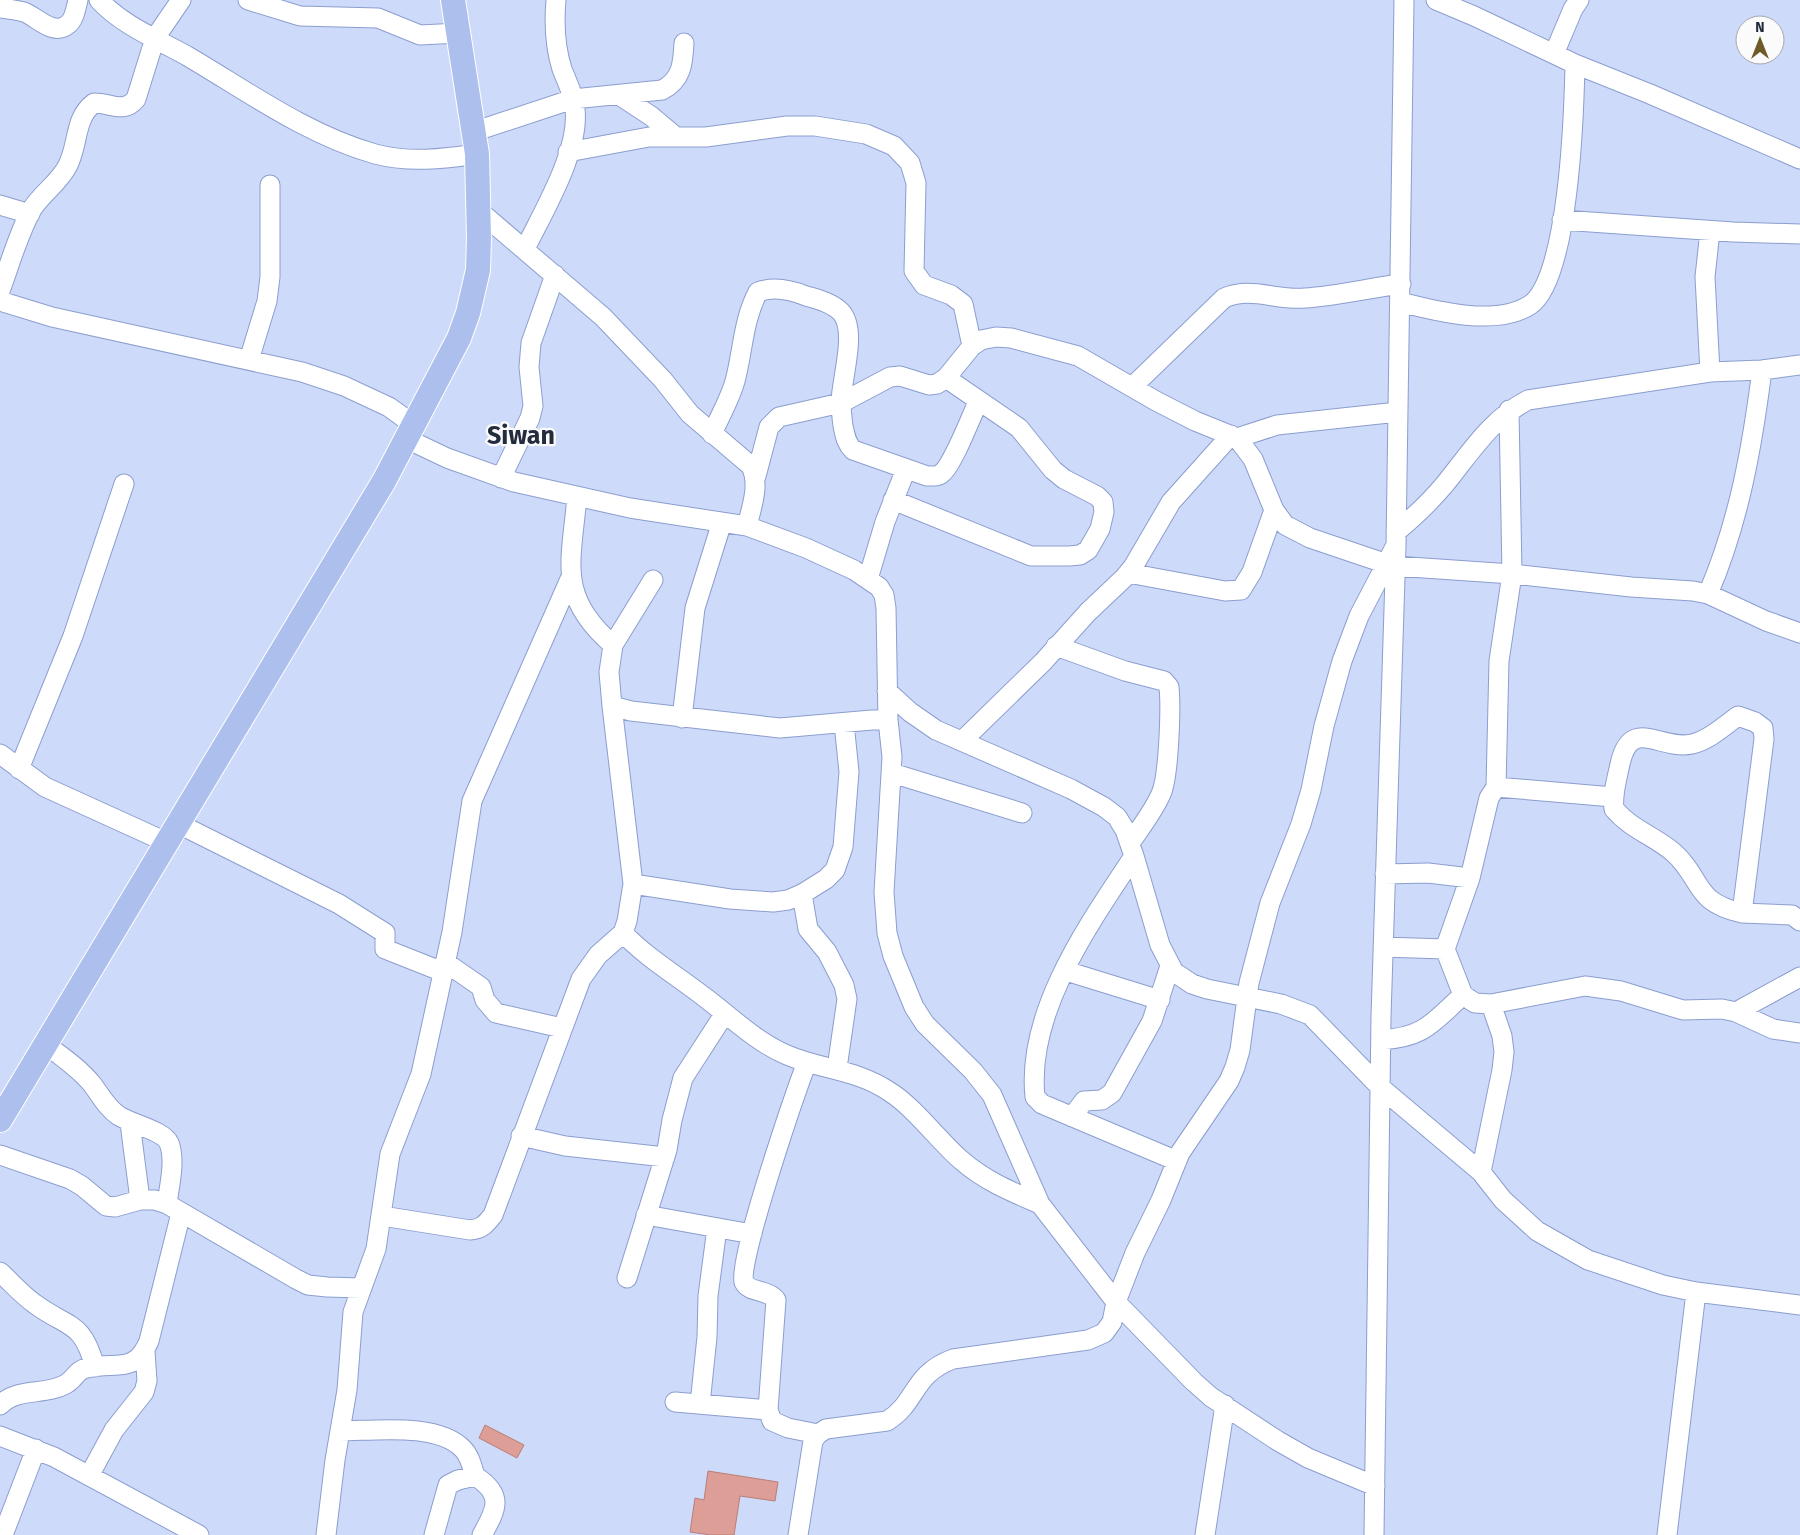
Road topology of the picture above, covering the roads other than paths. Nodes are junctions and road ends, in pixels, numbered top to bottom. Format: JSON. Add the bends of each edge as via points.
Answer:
{"nodes":[{"id":1,"x":78,"y":0,"type":"edge"},
{"id":2,"x":99,"y":0,"type":"edge"},
{"id":3,"x":180,"y":0,"type":"edge"},
{"id":4,"x":251,"y":0,"type":"edge"},
{"id":5,"x":453,"y":0,"type":"edge"},
{"id":6,"x":556,"y":0,"type":"edge"},
{"id":7,"x":1404,"y":0,"type":"edge"},
{"id":8,"x":1436,"y":0,"type":"edge"},
{"id":9,"x":1580,"y":0,"type":"edge"},
{"id":10,"x":0,"y":8,"type":"edge"},
{"id":11,"x":459,"y":33,"type":"junction"},
{"id":12,"x":155,"y":38,"type":"junction"},
{"id":13,"x":684,"y":43,"type":"dead end"},
{"id":14,"x":1554,"y":54,"type":"junction"},
{"id":15,"x":1575,"y":64,"type":"junction"},
{"id":16,"x":619,"y":95,"type":"junction"},
{"id":17,"x":573,"y":99,"type":"junction"},
{"id":18,"x":676,"y":138,"type":"junction"},
{"id":19,"x":475,"y":143,"type":"junction"},
{"id":20,"x":568,"y":152,"type":"junction"},
{"id":21,"x":1800,"y":159,"type":"edge"},
{"id":22,"x":270,"y":185,"type":"dead end"},
{"id":23,"x":0,"y":205,"type":"edge"},
{"id":24,"x":478,"y":210,"type":"junction"},
{"id":25,"x":30,"y":214,"type":"junction"},
{"id":26,"x":1562,"y":220,"type":"junction"},
{"id":27,"x":1710,"y":231,"type":"junction"},
{"id":28,"x":1800,"y":234,"type":"edge"},
{"id":29,"x":525,"y":249,"type":"junction"},
{"id":30,"x":556,"y":275,"type":"junction"},
{"id":31,"x":0,"y":292,"type":"edge"},
{"id":32,"x":1401,"y":293,"type":"junction"},
{"id":33,"x":0,"y":301,"type":"edge"},
{"id":34,"x":972,"y":346,"type":"junction"},
{"id":35,"x":249,"y":360,"type":"junction"},
{"id":36,"x":1800,"y":365,"type":"edge"},
{"id":37,"x":1762,"y":370,"type":"junction"},
{"id":38,"x":1710,"y":372,"type":"junction"},
{"id":39,"x":946,"y":378,"type":"junction"},
{"id":40,"x":1132,"y":387,"type":"junction"},
{"id":41,"x":978,"y":402,"type":"junction"},
{"id":42,"x":841,"y":403,"type":"junction"},
{"id":43,"x":1510,"y":410,"type":"junction"},
{"id":44,"x":1398,"y":412,"type":"junction"},
{"id":45,"x":410,"y":432,"type":"junction"},
{"id":46,"x":712,"y":434,"type":"junction"},
{"id":47,"x":1234,"y":436,"type":"junction"},
{"id":48,"x":906,"y":469,"type":"junction"},
{"id":49,"x":756,"y":476,"type":"junction"},
{"id":50,"x":501,"y":478,"type":"junction"},
{"id":51,"x":124,"y":484,"type":"dead end"},
{"id":52,"x":577,"y":497,"type":"junction"},
{"id":53,"x":893,"y":500,"type":"junction"},
{"id":54,"x":1274,"y":510,"type":"junction"},
{"id":55,"x":722,"y":522,"type":"junction"},
{"id":56,"x":748,"y":526,"type":"junction"},
{"id":57,"x":1396,"y":539,"type":"junction"},
{"id":58,"x":1390,"y":565,"type":"junction"},
{"id":59,"x":1128,"y":573,"type":"junction"},
{"id":60,"x":1512,"y":574,"type":"junction"},
{"id":61,"x":570,"y":579,"type":"junction"},
{"id":62,"x":868,"y":579,"type":"junction"},
{"id":63,"x":653,"y":580,"type":"dead end"},
{"id":64,"x":1708,"y":594,"type":"junction"},
{"id":65,"x":1800,"y":633,"type":"edge"},
{"id":66,"x":613,"y":645,"type":"junction"},
{"id":67,"x":1056,"y":646,"type":"junction"},
{"id":68,"x":887,"y":691,"type":"junction"},
{"id":69,"x":612,"y":706,"type":"junction"},
{"id":70,"x":682,"y":718,"type":"junction"},
{"id":71,"x":888,"y":720,"type":"junction"},
{"id":72,"x":844,"y":723,"type":"junction"},
{"id":73,"x":962,"y":741,"type":"junction"},
{"id":74,"x":0,"y":754,"type":"edge"},
{"id":75,"x":19,"y":769,"type":"junction"},
{"id":76,"x":892,"y":773,"type":"junction"},
{"id":77,"x":1496,"y":787,"type":"junction"},
{"id":78,"x":1613,"y":797,"type":"junction"},
{"id":79,"x":1022,"y":813,"type":"dead end"},
{"id":80,"x":172,"y":832,"type":"junction"},
{"id":81,"x":1132,"y":850,"type":"junction"},
{"id":82,"x":1385,"y":874,"type":"junction"},
{"id":83,"x":1470,"y":878,"type":"junction"},
{"id":84,"x":633,"y":884,"type":"junction"},
{"id":85,"x":802,"y":894,"type":"junction"},
{"id":86,"x":1742,"y":913,"type":"junction"},
{"id":87,"x":1800,"y":921,"type":"edge"},
{"id":88,"x":623,"y":933,"type":"junction"},
{"id":89,"x":1383,"y":947,"type":"junction"},
{"id":90,"x":1446,"y":949,"type":"junction"},
{"id":91,"x":1170,"y":966,"type":"junction"},
{"id":92,"x":444,"y":967,"type":"junction"},
{"id":93,"x":1066,"y":970,"type":"junction"},
{"id":94,"x":1800,"y":977,"type":"edge"},
{"id":95,"x":1463,"y":995,"type":"junction"},
{"id":96,"x":1246,"y":997,"type":"junction"},
{"id":97,"x":1160,"y":1000,"type":"junction"},
{"id":98,"x":1491,"y":1004,"type":"junction"},
{"id":99,"x":1736,"y":1012,"type":"junction"},
{"id":100,"x":725,"y":1013,"type":"junction"},
{"id":101,"x":562,"y":1028,"type":"junction"},
{"id":102,"x":1800,"y":1032,"type":"edge"},
{"id":103,"x":1380,"y":1040,"type":"junction"},
{"id":104,"x":45,"y":1044,"type":"junction"},
{"id":105,"x":807,"y":1062,"type":"junction"},
{"id":106,"x":836,"y":1068,"type":"junction"},
{"id":107,"x":1380,"y":1087,"type":"junction"},
{"id":108,"x":1072,"y":1117,"type":"junction"},
{"id":109,"x":0,"y":1120,"type":"edge"},
{"id":110,"x":130,"y":1123,"type":"junction"},
{"id":111,"x":521,"y":1136,"type":"junction"},
{"id":112,"x":0,"y":1155,"type":"edge"},
{"id":113,"x":665,"y":1157,"type":"junction"},
{"id":114,"x":1176,"y":1161,"type":"junction"},
{"id":115,"x":1481,"y":1172,"type":"junction"},
{"id":116,"x":140,"y":1200,"type":"junction"},
{"id":117,"x":1040,"y":1204,"type":"junction"},
{"id":118,"x":174,"y":1208,"type":"junction"},
{"id":119,"x":382,"y":1216,"type":"junction"},
{"id":120,"x":646,"y":1216,"type":"junction"},
{"id":121,"x":717,"y":1228,"type":"junction"},
{"id":122,"x":752,"y":1234,"type":"junction"},
{"id":123,"x":0,"y":1272,"type":"edge"},
{"id":124,"x":627,"y":1278,"type":"dead end"},
{"id":125,"x":361,"y":1288,"type":"junction"},
{"id":126,"x":1696,"y":1292,"type":"junction"},
{"id":127,"x":1116,"y":1302,"type":"junction"},
{"id":128,"x":1800,"y":1305,"type":"edge"},
{"id":129,"x":144,"y":1351,"type":"junction"},
{"id":130,"x":95,"y":1367,"type":"junction"},
{"id":131,"x":675,"y":1402,"type":"dead end"},
{"id":132,"x":700,"y":1404,"type":"junction"},
{"id":133,"x":0,"y":1405,"type":"edge"},
{"id":134,"x":1225,"y":1405,"type":"junction"},
{"id":135,"x":768,"y":1410,"type":"junction"},
{"id":136,"x":340,"y":1432,"type":"junction"},
{"id":137,"x":818,"y":1434,"type":"junction"},
{"id":138,"x":0,"y":1436,"type":"edge"},
{"id":139,"x":36,"y":1449,"type":"junction"},
{"id":140,"x":89,"y":1476,"type":"junction"},
{"id":141,"x":475,"y":1476,"type":"junction"},
{"id":142,"x":1374,"y":1486,"type":"junction"},
{"id":143,"x":195,"y":1534,"type":"edge"},
{"id":144,"x":3,"y":1535,"type":"edge"},
{"id":145,"x":326,"y":1535,"type":"edge"},
{"id":146,"x":434,"y":1535,"type":"edge"},
{"id":147,"x":482,"y":1535,"type":"edge"},
{"id":148,"x":798,"y":1535,"type":"edge"},
{"id":149,"x":1205,"y":1535,"type":"edge"},
{"id":150,"x":1374,"y":1535,"type":"edge"},
{"id":151,"x":1667,"y":1535,"type":"edge"}],
"edges":[{"from":1,"to":10,"type":"street","via":[[71,21],[66,27],[58,28],[25,13]]},
{"from":2,"to":12,"type":"street","via":[[122,19]]},
{"from":3,"to":12,"type":"street"},
{"from":4,"to":11,"type":"street","via":[[300,16],[378,18],[420,35]]},
{"from":5,"to":11,"type":"main road"},
{"from":6,"to":17,"type":"street","via":[[558,52]]},
{"from":7,"to":32,"type":"street"},
{"from":8,"to":14,"type":"street"},
{"from":9,"to":14,"type":"street"},
{"from":11,"to":19,"type":"main road"},
{"from":12,"to":19,"type":"street","via":[[313,129],[375,154],[409,159],[446,159]]},
{"from":12,"to":25,"type":"street","via":[[136,99],[125,108],[94,103],[86,109],[69,163]]},
{"from":13,"to":16,"type":"street","via":[[680,75],[672,85],[652,92]]},
{"from":14,"to":15,"type":"street"},
{"from":15,"to":21,"type":"street"},
{"from":15,"to":26,"type":"street","via":[[1573,132]]},
{"from":16,"to":17,"type":"street"},
{"from":16,"to":18,"type":"street","via":[[651,116]]},
{"from":17,"to":19,"type":"street"},
{"from":17,"to":20,"type":"street","via":[[575,123]]},
{"from":18,"to":20,"type":"street","via":[[632,139]]},
{"from":18,"to":34,"type":"street","via":[[706,138],[787,126],[815,126],[866,134],[894,146],[910,163],[916,183],[914,271],[924,285],[963,304]]},
{"from":19,"to":24,"type":"main road"},
{"from":20,"to":29,"type":"street","via":[[556,187]]},
{"from":22,"to":35,"type":"street","via":[[270,277],[267,301]]},
{"from":23,"to":25,"type":"street"},
{"from":24,"to":29,"type":"street"},
{"from":24,"to":45,"type":"main road","via":[[478,270],[468,313],[449,358]]},
{"from":25,"to":31,"type":"street"},
{"from":26,"to":27,"type":"street"},
{"from":26,"to":32,"type":"street","via":[[1549,280],[1543,293],[1530,305],[1499,314],[1456,315]]},
{"from":27,"to":28,"type":"street"},
{"from":27,"to":38,"type":"street","via":[[1705,309]]},
{"from":29,"to":30,"type":"street"},
{"from":30,"to":46,"type":"street","via":[[608,322],[690,414]]},
{"from":30,"to":50,"type":"street","via":[[531,342],[529,367],[533,406],[530,418]]},
{"from":32,"to":40,"type":"street","via":[[1303,299],[1255,293],[1233,294],[1224,298]]},
{"from":32,"to":44,"type":"street"},
{"from":33,"to":35,"type":"street","via":[[52,317]]},
{"from":34,"to":39,"type":"street"},
{"from":34,"to":40,"type":"street","via":[[996,337],[1052,348],[1078,356]]},
{"from":35,"to":45,"type":"street","via":[[344,386],[389,407]]},
{"from":36,"to":37,"type":"street"},
{"from":37,"to":38,"type":"street"},
{"from":37,"to":64,"type":"street","via":[[1754,435],[1736,517]]},
{"from":38,"to":43,"type":"street","via":[[1546,396],[1528,400]]},
{"from":39,"to":41,"type":"street"},
{"from":39,"to":42,"type":"street","via":[[929,385],[890,376]]},
{"from":40,"to":47,"type":"street","via":[[1195,421]]},
{"from":41,"to":48,"type":"street","via":[[942,474],[927,476]]},
{"from":41,"to":53,"type":"street","via":[[1019,428],[1064,479],[1103,502],[1100,529],[1088,550],[1069,556],[1031,556]]},
{"from":42,"to":46,"type":"street","via":[[848,342],[846,320],[841,312],[794,292],[766,289],[758,292],[754,299],[736,379]]},
{"from":42,"to":48,"type":"street","via":[[848,445],[853,450]]},
{"from":42,"to":49,"type":"street","via":[[779,417],[769,427]]},
{"from":43,"to":57,"type":"street","via":[[1486,431]]},
{"from":43,"to":60,"type":"street"},
{"from":44,"to":47,"type":"street","via":[[1277,425]]},
{"from":44,"to":57,"type":"street"},
{"from":45,"to":50,"type":"street","via":[[447,458]]},
{"from":45,"to":80,"type":"main road"},
{"from":46,"to":49,"type":"street","via":[[751,466]]},
{"from":47,"to":54,"type":"street","via":[[1253,459]]},
{"from":47,"to":59,"type":"street","via":[[1171,502]]},
{"from":48,"to":53,"type":"street"},
{"from":49,"to":56,"type":"street"},
{"from":50,"to":52,"type":"street"},
{"from":51,"to":75,"type":"street","via":[[73,636]]},
{"from":52,"to":55,"type":"street"},
{"from":52,"to":61,"type":"street"},
{"from":53,"to":62,"type":"street"},
{"from":54,"to":58,"type":"street","via":[[1295,532]]},
{"from":54,"to":59,"type":"street","via":[[1252,572],[1242,590],[1225,592]]},
{"from":55,"to":56,"type":"street"},
{"from":55,"to":70,"type":"street","via":[[695,608]]},
{"from":56,"to":62,"type":"street","via":[[806,548]]},
{"from":57,"to":58,"type":"street"},
{"from":58,"to":60,"type":"street"},
{"from":58,"to":82,"type":"street"},
{"from":58,"to":96,"type":"street","via":[[1359,616],[1342,661],[1311,790],[1270,903]]},
{"from":59,"to":67,"type":"street"},
{"from":60,"to":64,"type":"street"},
{"from":60,"to":77,"type":"street","via":[[1500,654]]},
{"from":61,"to":66,"type":"street","via":[[581,609]]},
{"from":61,"to":92,"type":"street","via":[[472,801]]},
{"from":62,"to":68,"type":"street","via":[[884,596]]},
{"from":63,"to":66,"type":"street"},
{"from":64,"to":65,"type":"street"},
{"from":66,"to":69,"type":"street","via":[[609,672]]},
{"from":67,"to":73,"type":"street"},
{"from":67,"to":81,"type":"street","via":[[1125,671],[1164,681],[1169,687],[1162,792]]},
{"from":68,"to":71,"type":"street"},
{"from":68,"to":73,"type":"street","via":[[926,724]]},
{"from":69,"to":70,"type":"street"},
{"from":69,"to":84,"type":"street"},
{"from":70,"to":72,"type":"street","via":[[780,728]]},
{"from":71,"to":72,"type":"street"},
{"from":71,"to":76,"type":"street"},
{"from":72,"to":85,"type":"street","via":[[849,772],[840,859],[826,879]]},
{"from":73,"to":81,"type":"street","via":[[1104,807],[1117,817]]},
{"from":74,"to":75,"type":"street"},
{"from":75,"to":80,"type":"street","via":[[45,787]]},
{"from":76,"to":79,"type":"street"},
{"from":76,"to":117,"type":"street","via":[[884,892],[887,933],[893,956],[914,1008],[925,1024],[973,1071],[992,1095]]},
{"from":77,"to":78,"type":"street"},
{"from":77,"to":83,"type":"street","via":[[1486,807]]},
{"from":78,"to":86,"type":"street","via":[[1614,809],[1622,819],[1680,859],[1697,888],[1709,899],[1723,909]]},
{"from":78,"to":86,"type":"street","via":[[1625,745],[1631,739],[1684,745],[1694,743],[1738,716],[1763,728]]},
{"from":80,"to":92,"type":"street","via":[[339,904],[385,933],[384,949]]},
{"from":80,"to":104,"type":"main road"},
{"from":81,"to":91,"type":"street","via":[[1155,932]]},
{"from":81,"to":93,"type":"street","via":[[1090,921]]},
{"from":82,"to":83,"type":"street","via":[[1428,873]]},
{"from":82,"to":89,"type":"street"},
{"from":83,"to":90,"type":"street"},
{"from":84,"to":85,"type":"street","via":[[753,902],[788,900]]},
{"from":84,"to":88,"type":"street"},
{"from":85,"to":106,"type":"street","via":[[808,929],[827,952],[844,985],[847,999]]},
{"from":86,"to":87,"type":"street","via":[[1792,915]]},
{"from":88,"to":100,"type":"street","via":[[640,951]]},
{"from":88,"to":101,"type":"street","via":[[587,966]]},
{"from":89,"to":90,"type":"street"},
{"from":89,"to":103,"type":"street"},
{"from":90,"to":95,"type":"street"},
{"from":91,"to":96,"type":"street","via":[[1192,984]]},
{"from":91,"to":97,"type":"street"},
{"from":92,"to":101,"type":"street","via":[[481,987],[496,1012]]},
{"from":92,"to":119,"type":"street","via":[[421,1074],[387,1166]]},
{"from":93,"to":97,"type":"street"},
{"from":93,"to":108,"type":"street","via":[[1038,1038],[1034,1086],[1035,1097],[1042,1104]]},
{"from":94,"to":99,"type":"street"},
{"from":95,"to":98,"type":"street","via":[[1475,1003]]},
{"from":95,"to":103,"type":"street","via":[[1415,1035]]},
{"from":96,"to":107,"type":"street","via":[[1281,1004],[1310,1016]]},
{"from":96,"to":114,"type":"street","via":[[1235,1067]]},
{"from":97,"to":108,"type":"street","via":[[1152,1021],[1112,1093],[1102,1100],[1084,1101]]},
{"from":98,"to":99,"type":"street","via":[[1585,986],[1621,991],[1683,1010],[1722,1008]]},
{"from":98,"to":115,"type":"street","via":[[1504,1052]]},
{"from":99,"to":102,"type":"street","via":[[1773,1029]]},
{"from":100,"to":105,"type":"street","via":[[784,1054]]},
{"from":100,"to":113,"type":"street","via":[[683,1078]]},
{"from":101,"to":111,"type":"street"},
{"from":103,"to":107,"type":"street"},
{"from":104,"to":109,"type":"main road"},
{"from":104,"to":110,"type":"street","via":[[76,1067],[108,1107]]},
{"from":105,"to":106,"type":"street"},
{"from":105,"to":122,"type":"street","via":[[793,1097]]},
{"from":106,"to":117,"type":"street","via":[[888,1091],[980,1175]]},
{"from":107,"to":115,"type":"street"},
{"from":107,"to":142,"type":"street"},
{"from":108,"to":114,"type":"street"},
{"from":110,"to":116,"type":"street"},
{"from":110,"to":118,"type":"street","via":[[165,1137],[170,1144]]},
{"from":111,"to":113,"type":"street","via":[[565,1146]]},
{"from":111,"to":119,"type":"street","via":[[493,1215],[480,1229]]},
{"from":112,"to":116,"type":"street","via":[[70,1179],[106,1206],[115,1207]]},
{"from":113,"to":120,"type":"street"},
{"from":114,"to":127,"type":"street"},
{"from":115,"to":126,"type":"street","via":[[1521,1218],[1579,1256],[1610,1269]]},
{"from":116,"to":118,"type":"street","via":[[155,1200]]},
{"from":117,"to":127,"type":"street"},
{"from":118,"to":125,"type":"street","via":[[302,1282],[342,1289]]},
{"from":118,"to":129,"type":"street"},
{"from":119,"to":125,"type":"street","via":[[376,1249]]},
{"from":120,"to":121,"type":"street"},
{"from":120,"to":124,"type":"street"},
{"from":121,"to":122,"type":"street"},
{"from":121,"to":132,"type":"street"},
{"from":122,"to":135,"type":"street","via":[[744,1263],[744,1283],[749,1288],[771,1294],[776,1300]]},
{"from":123,"to":130,"type":"street","via":[[34,1303],[74,1327],[88,1344]]},
{"from":125,"to":136,"type":"street","via":[[353,1312]]},
{"from":126,"to":128,"type":"street"},
{"from":126,"to":151,"type":"street"},
{"from":127,"to":134,"type":"street","via":[[1194,1382]]},
{"from":127,"to":137,"type":"street","via":[[1112,1322],[1104,1333],[1094,1338],[1068,1345],[953,1359],[939,1364],[921,1380],[895,1416],[887,1421],[826,1429]]},
{"from":129,"to":130,"type":"street","via":[[132,1364]]},
{"from":129,"to":140,"type":"street","via":[[147,1381],[144,1392],[114,1430]]},
{"from":130,"to":133,"type":"street","via":[[80,1370],[67,1384],[13,1396]]},
{"from":131,"to":132,"type":"street"},
{"from":132,"to":135,"type":"street"},
{"from":134,"to":142,"type":"street","via":[[1308,1458]]},
{"from":134,"to":149,"type":"street"},
{"from":135,"to":137,"type":"street","via":[[772,1421],[778,1425]]},
{"from":136,"to":141,"type":"street","via":[[419,1431],[438,1435],[462,1448],[469,1457]]},
{"from":136,"to":145,"type":"street"},
{"from":137,"to":148,"type":"street","via":[[810,1453]]},
{"from":138,"to":139,"type":"street"},
{"from":139,"to":140,"type":"street"},
{"from":139,"to":144,"type":"street"},
{"from":140,"to":143,"type":"street"},
{"from":141,"to":146,"type":"street","via":[[448,1485]]},
{"from":141,"to":147,"type":"street","via":[[487,1483],[496,1503]]},
{"from":142,"to":150,"type":"street"}]}
